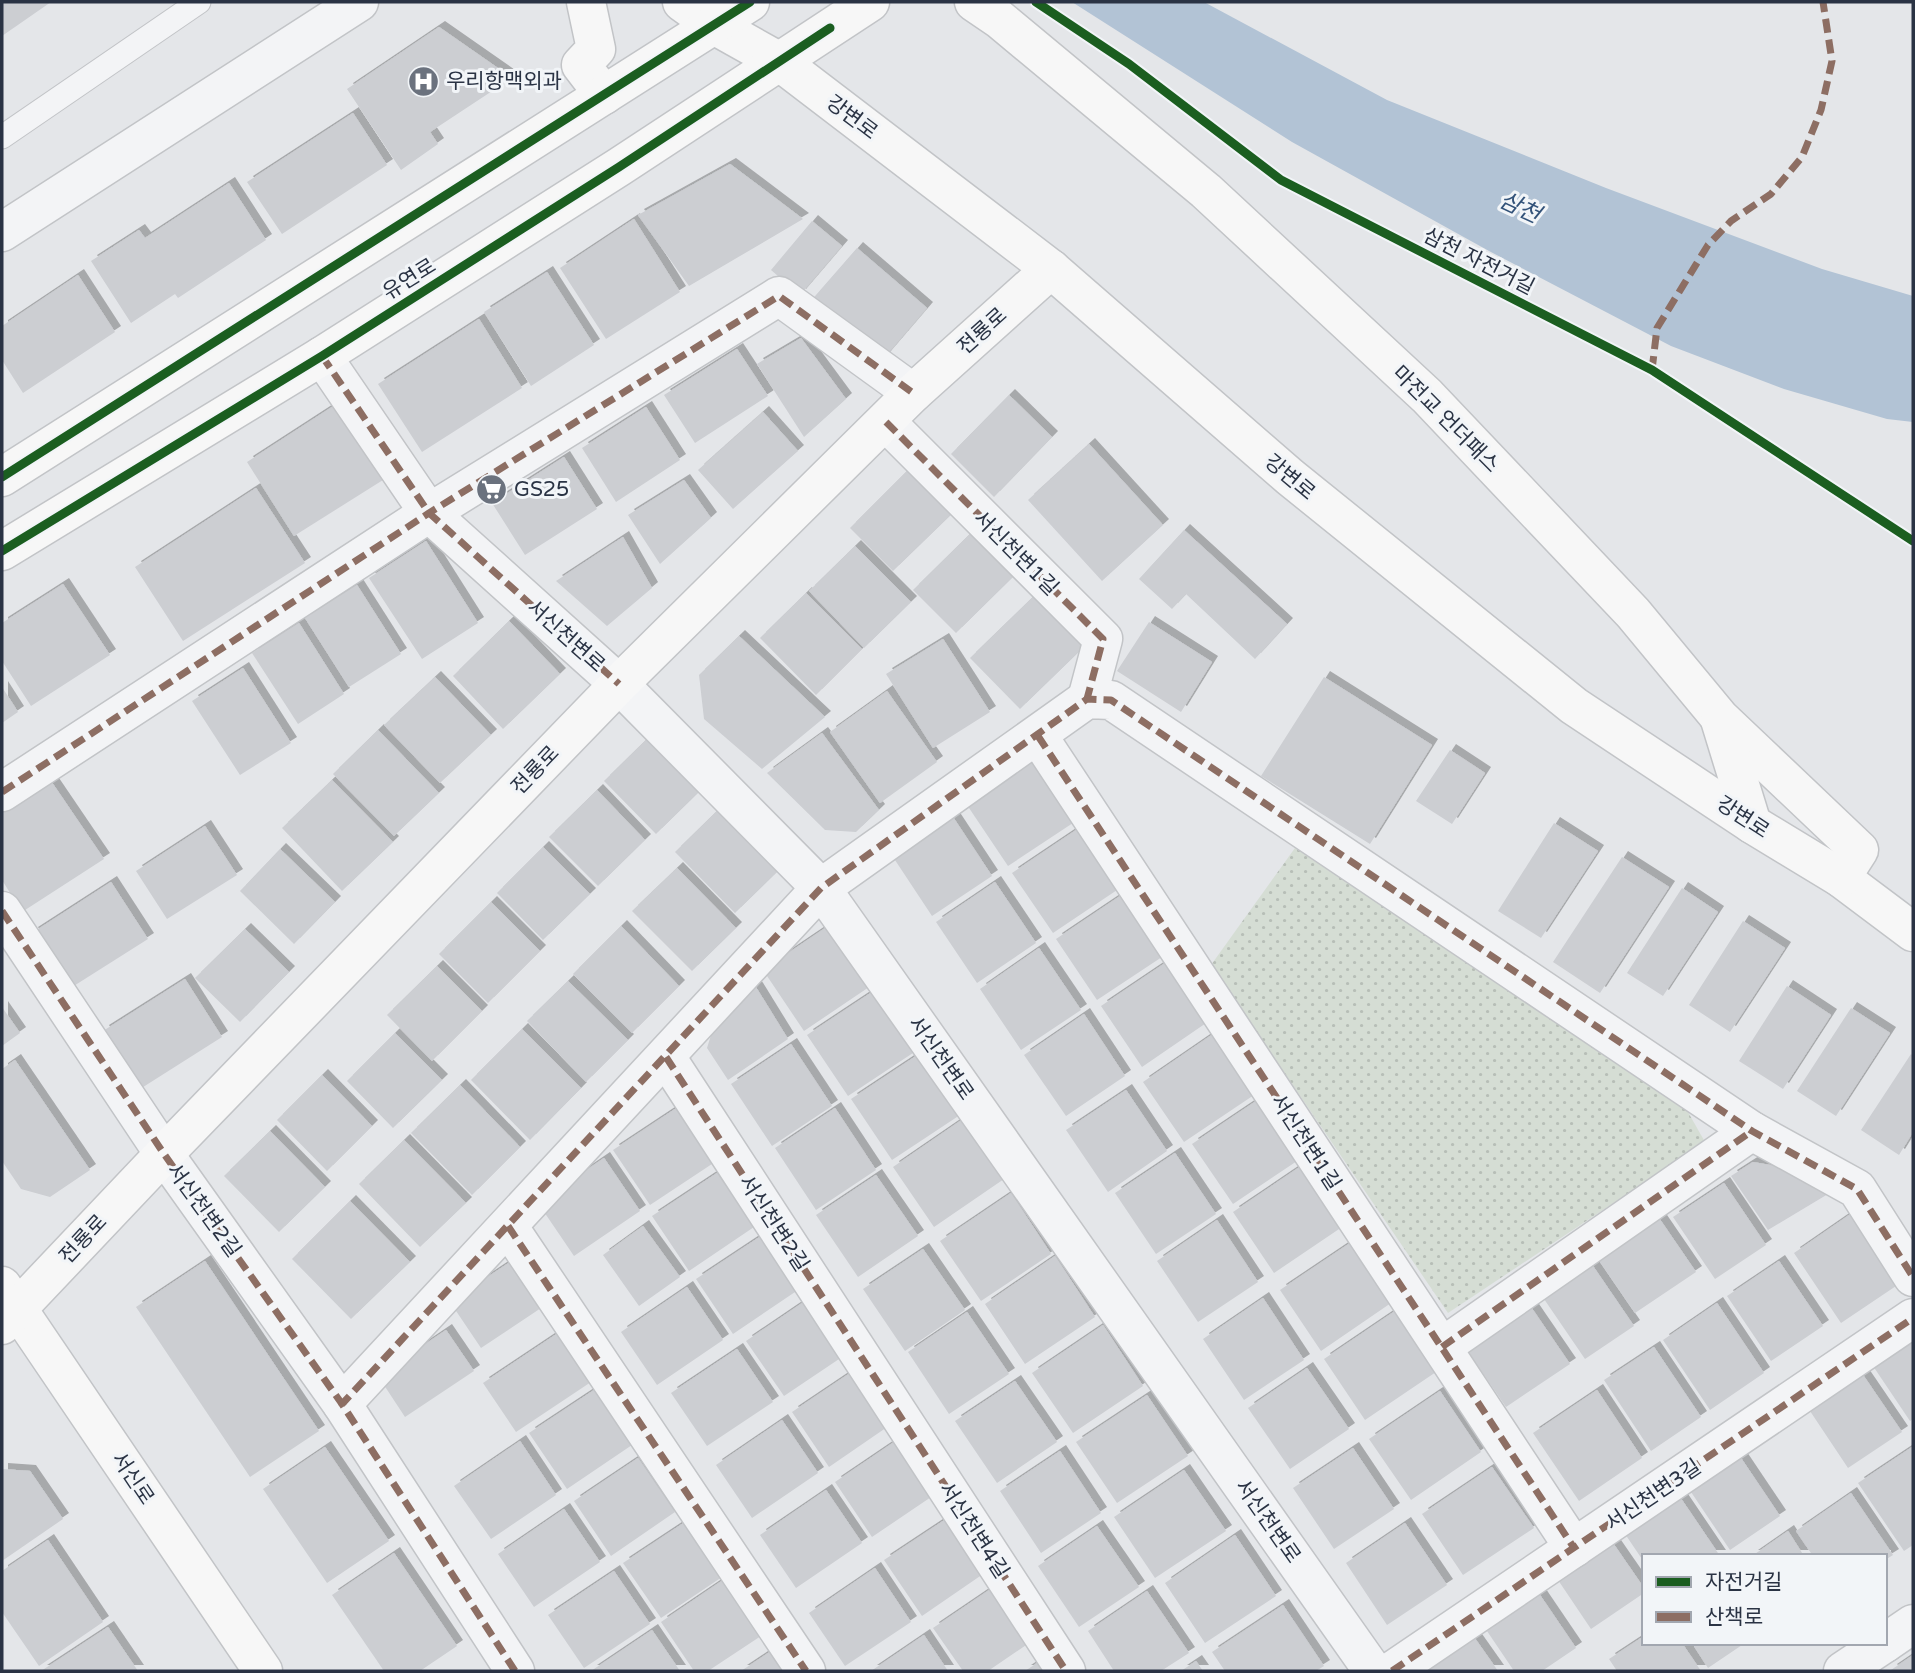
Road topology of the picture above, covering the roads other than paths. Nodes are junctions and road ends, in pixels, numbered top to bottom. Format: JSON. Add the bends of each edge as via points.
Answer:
{"nodes":[{"id":1,"x":199,"y":2,"type":"edge"},
{"id":2,"x":359,"y":2,"type":"edge"},
{"id":3,"x":586,"y":2,"type":"edge"},
{"id":4,"x":682,"y":2,"type":"edge"},
{"id":5,"x":750,"y":2,"type":"edge"},
{"id":6,"x":870,"y":2,"type":"edge"},
{"id":7,"x":974,"y":2,"type":"edge"},
{"id":8,"x":714,"y":25,"type":"junction"},
{"id":9,"x":780,"y":62,"type":"junction"},
{"id":10,"x":604,"y":95,"type":"junction"},
{"id":11,"x":2,"y":137,"type":"edge"},
{"id":12,"x":2,"y":232,"type":"edge"},
{"id":13,"x":1052,"y":269,"type":"junction"},
{"id":14,"x":321,"y":356,"type":"junction"},
{"id":15,"x":913,"y":393,"type":"junction"},
{"id":16,"x":886,"y":422,"type":"junction"},
{"id":17,"x":2,"y":477,"type":"edge"},
{"id":18,"x":429,"y":513,"type":"junction"},
{"id":19,"x":2,"y":551,"type":"edge"},
{"id":20,"x":619,"y":684,"type":"junction"},
{"id":21,"x":1087,"y":699,"type":"junction"},
{"id":22,"x":1720,"y":718,"type":"junction"},
{"id":23,"x":1038,"y":736,"type":"junction"},
{"id":24,"x":2,"y":792,"type":"edge"},
{"id":25,"x":1752,"y":824,"type":"junction"},
{"id":26,"x":1841,"y":878,"type":"junction"},
{"id":27,"x":821,"y":888,"type":"junction"},
{"id":28,"x":2,"y":911,"type":"edge"},
{"id":29,"x":1913,"y":932,"type":"edge"},
{"id":30,"x":666,"y":1057,"type":"junction"},
{"id":31,"x":1752,"y":1131,"type":"junction"},
{"id":32,"x":164,"y":1154,"type":"junction"},
{"id":33,"x":508,"y":1226,"type":"junction"},
{"id":34,"x":1913,"y":1277,"type":"edge"},
{"id":35,"x":7,"y":1307,"type":"edge"},
{"id":36,"x":1913,"y":1318,"type":"edge"},
{"id":37,"x":1442,"y":1347,"type":"junction"},
{"id":38,"x":882,"y":1389,"type":"joint"},
{"id":39,"x":342,"y":1404,"type":"junction"},
{"id":40,"x":1574,"y":1548,"type":"junction"},
{"id":41,"x":1913,"y":1624,"type":"edge"},
{"id":42,"x":1887,"y":1642,"type":"edge"},
{"id":43,"x":1882,"y":1645,"type":"edge"},
{"id":44,"x":263,"y":1671,"type":"edge"},
{"id":45,"x":515,"y":1671,"type":"edge"},
{"id":46,"x":806,"y":1671,"type":"edge"},
{"id":47,"x":1066,"y":1671,"type":"edge"},
{"id":48,"x":1373,"y":1671,"type":"edge"},
{"id":49,"x":1392,"y":1671,"type":"edge"},
{"id":50,"x":1843,"y":1671,"type":"edge"}],
"edges":[{"from":1,"to":11,"type":"lane"},
{"from":2,"to":12,"type":"street"},
{"from":3,"to":10,"type":"street","via":[[596,49],[581,65]]},
{"from":4,"to":8,"type":"street","name":"강변로"},
{"from":5,"to":8,"type":"street"},
{"from":6,"to":9,"type":"street","name":"유연로"},
{"from":7,"to":22,"type":"street","name":"마전교 언더패스","via":[[1206,191],[1427,396],[1633,613]]},
{"from":8,"to":9,"type":"street","name":"강변로"},
{"from":8,"to":10,"type":"street"},
{"from":9,"to":13,"type":"street","name":"강변로"},
{"from":9,"to":14,"type":"street","name":"유연로"},
{"from":10,"to":17,"type":"street"},
{"from":13,"to":15,"type":"street","name":"전룡로"},
{"from":13,"to":25,"type":"street","name":"강변로","via":[[1290,477],[1574,706]]},
{"from":14,"to":18,"type":"street","name":"서신천변로"},
{"from":14,"to":19,"type":"street","name":"유연로"},
{"from":15,"to":16,"type":"street","name":"전룡로"},
{"from":15,"to":18,"type":"street","via":[[779,296]]},
{"from":16,"to":20,"type":"street","name":"전룡로"},
{"from":16,"to":21,"type":"street","name":"서신천변1길","via":[[1103,639]]},
{"from":18,"to":20,"type":"street","name":"서신천변로"},
{"from":18,"to":24,"type":"street"},
{"from":20,"to":27,"type":"street","name":"서신천변로"},
{"from":20,"to":32,"type":"street","name":"전룡로"},
{"from":21,"to":23,"type":"street"},
{"from":21,"to":31,"type":"street","via":[[1111,700]]},
{"from":22,"to":25,"type":"street"},
{"from":22,"to":26,"type":"street","name":"마전교 언더패스","via":[[1859,850]]},
{"from":23,"to":27,"type":"street"},
{"from":23,"to":37,"type":"street","name":"서신천변1길"},
{"from":25,"to":26,"type":"street","name":"강변로"},
{"from":26,"to":29,"type":"street","name":"강변로"},
{"from":27,"to":30,"type":"street"},
{"from":27,"to":48,"type":"street","name":"서신천변로"},
{"from":28,"to":32,"type":"street"},
{"from":30,"to":33,"type":"street"},
{"from":30,"to":38,"type":"street","name":"서신천변2길"},
{"from":31,"to":34,"type":"street","via":[[1857,1189]]},
{"from":31,"to":37,"type":"street"},
{"from":32,"to":35,"type":"street","name":"전룡로"},
{"from":32,"to":39,"type":"street","name":"서신천변2길"},
{"from":33,"to":39,"type":"street"},
{"from":33,"to":46,"type":"street"},
{"from":35,"to":44,"type":"street","name":"서신로"},
{"from":36,"to":40,"type":"street","name":"서신천변3길"},
{"from":37,"to":40,"type":"street","name":"서신천변1길"},
{"from":38,"to":47,"type":"street","name":"서신천변4길"},
{"from":39,"to":45,"type":"street","name":"서신천변2길"},
{"from":40,"to":49,"type":"street","name":"서신천변3길"},
{"from":41,"to":42,"type":"street"},
{"from":43,"to":50,"type":"street"}]}
